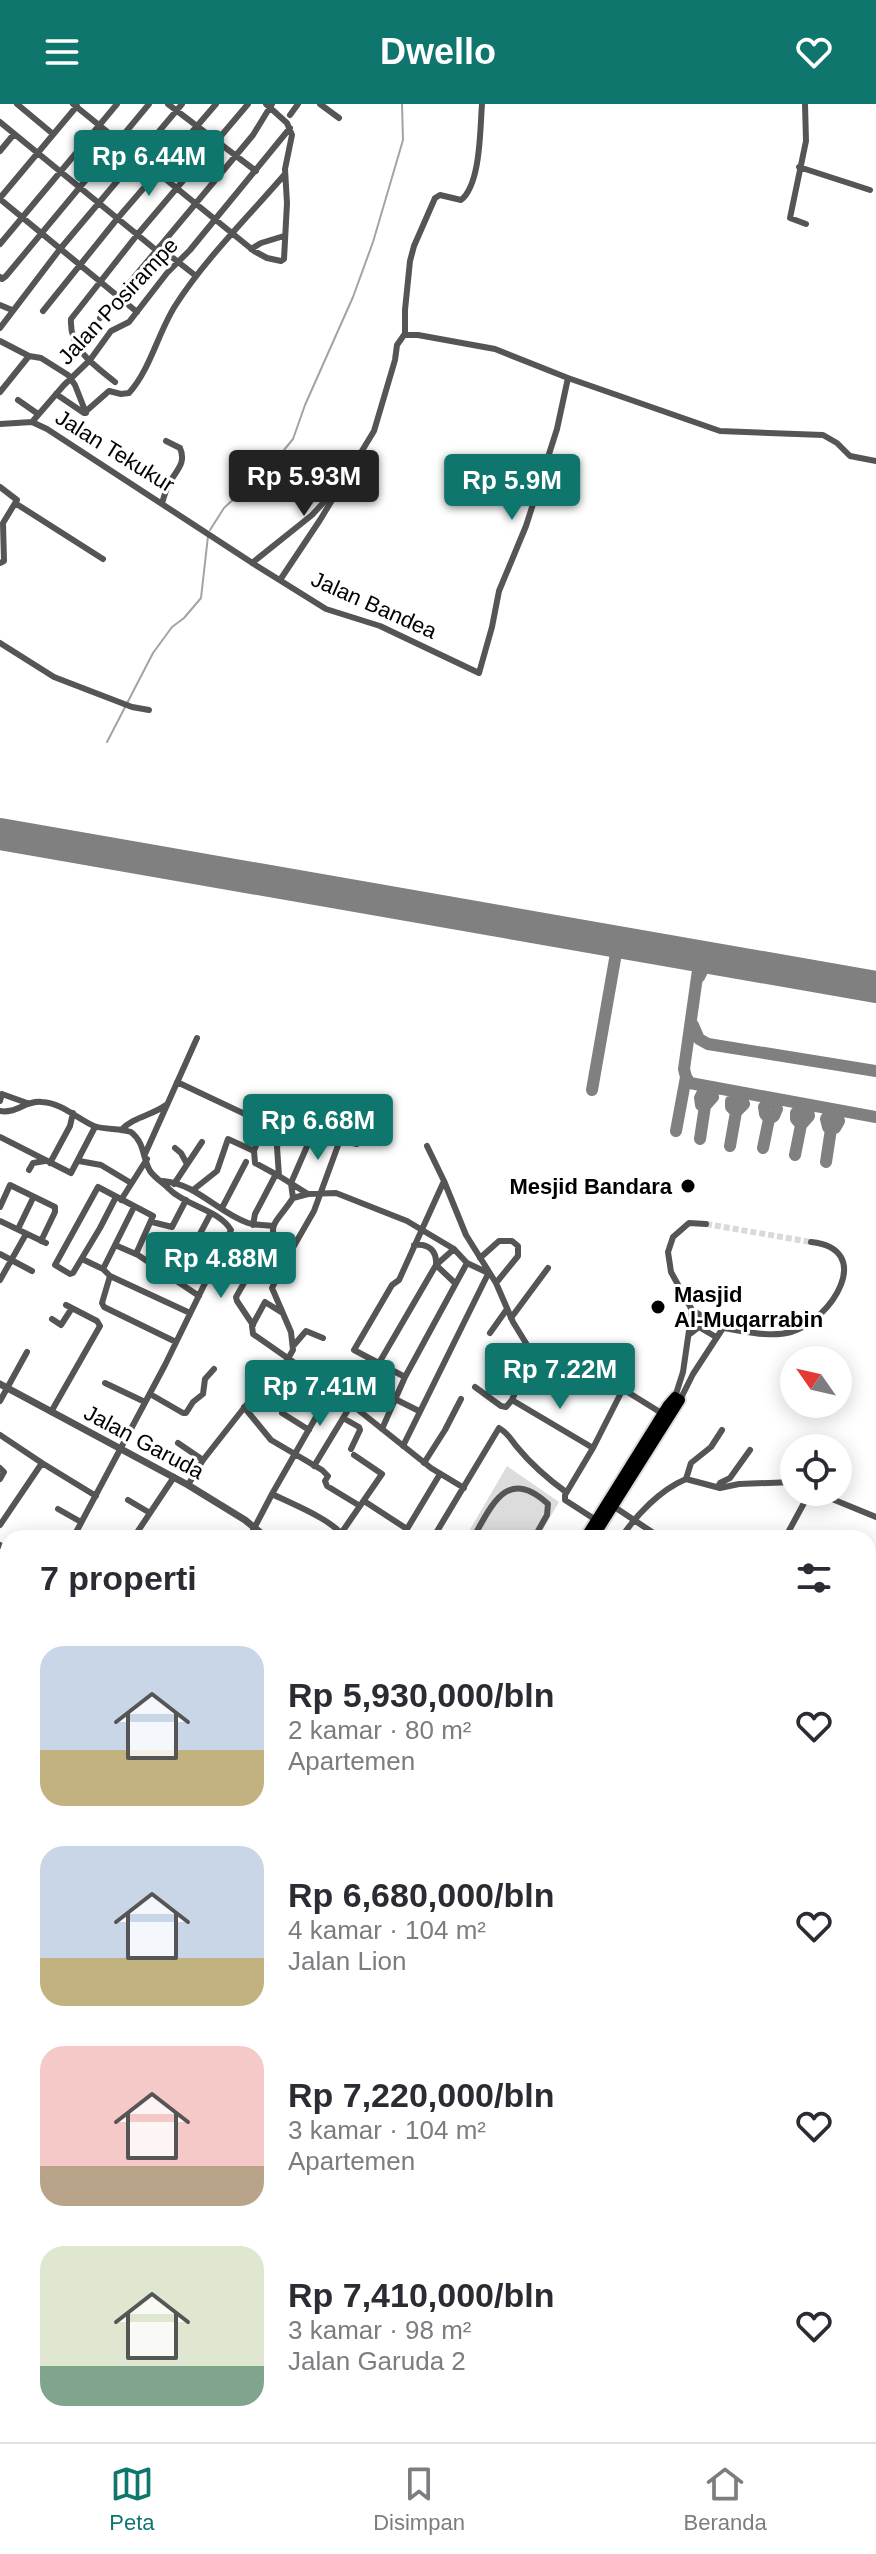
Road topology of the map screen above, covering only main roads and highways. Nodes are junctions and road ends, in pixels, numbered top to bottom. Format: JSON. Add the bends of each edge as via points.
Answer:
{"nodes":[{"id":1,"x":629,"y":1475,"type":"junction"},
{"id":2,"x":590,"y":1530,"type":"edge"},
{"id":3,"x":598,"y":1530,"type":"edge"}],
"edges":[{"from":1,"to":1,"type":"highway","via":[[663,1414],[677,1398]]},
{"from":1,"to":2,"type":"highway"},
{"from":1,"to":3,"type":"highway"}]}
